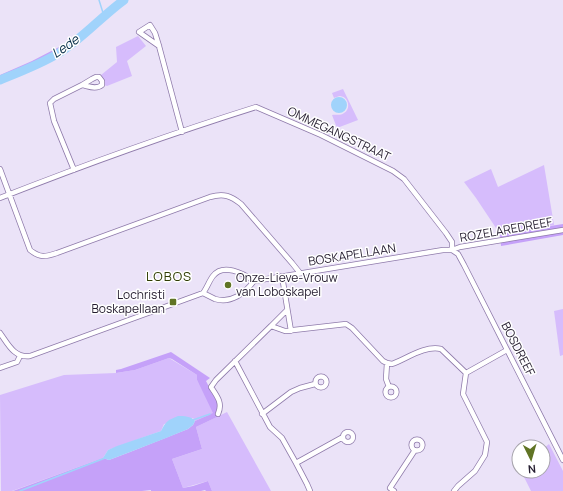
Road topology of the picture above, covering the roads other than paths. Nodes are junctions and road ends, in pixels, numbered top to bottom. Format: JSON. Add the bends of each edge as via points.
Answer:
{"nodes":[{"id":1,"x":159,"y":46,"type":"junction"},
{"id":2,"x":82,"y":85,"type":"dead end"},
{"id":3,"x":182,"y":132,"type":"junction"},
{"id":4,"x":0,"y":169,"type":"edge"},
{"id":5,"x":74,"y":170,"type":"junction"},
{"id":6,"x":9,"y":194,"type":"junction"},
{"id":7,"x":0,"y":198,"type":"edge"},
{"id":8,"x":563,"y":230,"type":"edge"},
{"id":9,"x":452,"y":250,"type":"junction"},
{"id":10,"x":300,"y":273,"type":"junction"},
{"id":11,"x":282,"y":276,"type":"junction"},
{"id":12,"x":254,"y":281,"type":"junction"},
{"id":13,"x":203,"y":293,"type":"junction"},
{"id":14,"x":287,"y":310,"type":"junction"},
{"id":15,"x":271,"y":326,"type":"junction"},
{"id":16,"x":291,"y":331,"type":"junction"},
{"id":17,"x":0,"y":333,"type":"edge"},
{"id":18,"x":507,"y":350,"type":"junction"},
{"id":19,"x":20,"y":356,"type":"junction"},
{"id":20,"x":235,"y":361,"type":"junction"},
{"id":21,"x":387,"y":363,"type":"junction"},
{"id":22,"x":0,"y":368,"type":"edge"},
{"id":23,"x":466,"y":373,"type":"junction"},
{"id":24,"x":316,"y":384,"type":"dead end"},
{"id":25,"x":389,"y":387,"type":"dead end"},
{"id":26,"x":218,"y":414,"type":"dead end"},
{"id":27,"x":262,"y":414,"type":"junction"},
{"id":28,"x":343,"y":438,"type":"dead end"},
{"id":29,"x":415,"y":450,"type":"dead end"},
{"id":30,"x":563,"y":460,"type":"edge"},
{"id":31,"x":296,"y":463,"type":"junction"},
{"id":32,"x":390,"y":490,"type":"edge"},
{"id":33,"x":310,"y":491,"type":"edge"},
{"id":34,"x":454,"y":491,"type":"edge"}],
"edges":[{"from":1,"to":1,"type":"street","via":[[150,25],[139,32]]},
{"from":1,"to":3,"type":"street"},
{"from":2,"to":5,"type":"street","via":[[50,103],[54,121]]},
{"from":3,"to":5,"type":"street","name":"OMMEGANGSTRAAT"},
{"from":3,"to":9,"type":"street","name":"OMMEGANGSTRAAT","via":[[256,107],[322,135],[404,179],[446,233],[452,242]]},
{"from":4,"to":6,"type":"street"},
{"from":5,"to":6,"type":"street","name":"OMMEGANGSTRAAT"},
{"from":6,"to":7,"type":"street","name":"OMMEGANGSTRAAT"},
{"from":6,"to":10,"type":"street","via":[[30,250],[42,256],[49,256],[210,197],[228,196],[241,204]]},
{"from":8,"to":9,"type":"street","name":"ROZELAREDREEF"},
{"from":9,"to":10,"type":"street","name":"BOSKAPELLAAN"},
{"from":9,"to":18,"type":"street","name":"BOSDREEF","via":[[458,254]]},
{"from":10,"to":11,"type":"street","name":"BOSKAPELLAAN"},
{"from":11,"to":12,"type":"street","name":"BOSKAPELLAAN"},
{"from":11,"to":14,"type":"street"},
{"from":12,"to":13,"type":"street","via":[[232,300],[217,299]]},
{"from":12,"to":13,"type":"street","via":[[244,274],[224,270],[213,276]]},
{"from":13,"to":19,"type":"street","via":[[30,356]]},
{"from":14,"to":15,"type":"street"},
{"from":14,"to":16,"type":"street"},
{"from":15,"to":16,"type":"street"},
{"from":15,"to":20,"type":"street"},
{"from":16,"to":21,"type":"street","via":[[346,324]]},
{"from":17,"to":19,"type":"street"},
{"from":18,"to":23,"type":"street"},
{"from":18,"to":30,"type":"street","name":"BOSDREEF"},
{"from":19,"to":22,"type":"street","via":[[17,362]]},
{"from":20,"to":26,"type":"street","via":[[212,387],[220,404]]},
{"from":20,"to":27,"type":"street"},
{"from":21,"to":23,"type":"street","via":[[392,364],[435,348],[440,349]]},
{"from":21,"to":25,"type":"street","via":[[386,379]]},
{"from":23,"to":34,"type":"street","via":[[462,394],[487,442],[487,448],[475,471]]},
{"from":24,"to":27,"type":"street","via":[[291,392]]},
{"from":27,"to":31,"type":"street","via":[[270,427],[282,438]]},
{"from":28,"to":31,"type":"street"},
{"from":29,"to":32,"type":"street"},
{"from":31,"to":33,"type":"street"}]}
